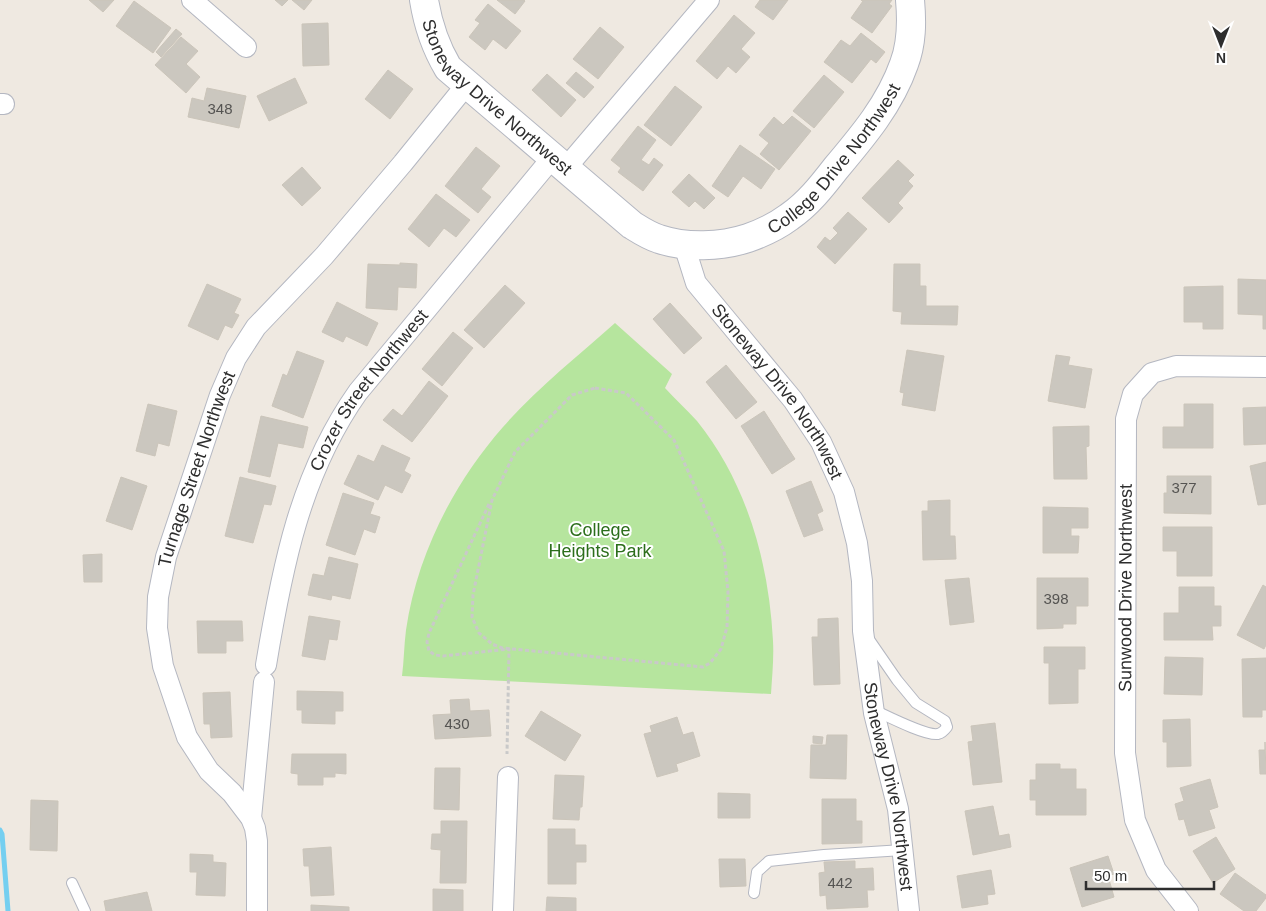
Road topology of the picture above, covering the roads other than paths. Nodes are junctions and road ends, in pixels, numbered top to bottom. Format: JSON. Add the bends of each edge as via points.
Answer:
{"nodes":[{"id":1,"x":192,"y":0,"type":"edge"},
{"id":2,"x":424,"y":0,"type":"edge"},
{"id":3,"x":709,"y":0,"type":"edge"},
{"id":4,"x":910,"y":0,"type":"edge"},
{"id":5,"x":246,"y":48,"type":"dead end"},
{"id":6,"x":467,"y":84,"type":"junction"},
{"id":7,"x":559,"y":164,"type":"junction"},
{"id":8,"x":684,"y":245,"type":"junction"},
{"id":9,"x":1266,"y":367,"type":"edge"},
{"id":10,"x":863,"y":631,"type":"junction"},
{"id":11,"x":874,"y":710,"type":"junction"},
{"id":12,"x":508,"y":777,"type":"dead end"},
{"id":13,"x":251,"y":818,"type":"junction"},
{"id":14,"x":903,"y":850,"type":"junction"},
{"id":15,"x":72,"y":883,"type":"dead end"},
{"id":16,"x":754,"y":893,"type":"dead end"},
{"id":17,"x":85,"y":911,"type":"edge"},
{"id":18,"x":257,"y":911,"type":"edge"},
{"id":19,"x":503,"y":911,"type":"edge"},
{"id":20,"x":909,"y":911,"type":"edge"},
{"id":21,"x":1188,"y":911,"type":"edge"}],
"edges":[{"from":1,"to":5,"type":"street"},
{"from":2,"to":6,"type":"street","name":"Stoneway Drive Northwest","via":[[435,45],[448,68]]},
{"from":3,"to":7,"type":"street","name":"Crozer Street Northwest"},
{"from":4,"to":8,"type":"street","name":"College Drive Northwest","via":[[910,44],[893,91],[864,134],[815,194],[790,217],[748,238],[709,245]]},
{"from":6,"to":7,"type":"street","name":"Stoneway Drive Northwest"},
{"from":6,"to":13,"type":"street","name":"Turnage Street Northwest","via":[[324,256],[256,327],[236,358],[220,395],[166,557],[158,596],[157,628],[171,694],[187,738],[209,772],[232,793]]},
{"from":7,"to":8,"type":"street","name":"Stoneway Drive Northwest","via":[[632,225],[658,239]]},
{"from":7,"to":13,"type":"street","name":"Crozer Street Northwest","via":[[358,392],[327,445],[290,539],[276,604],[265,674]]},
{"from":8,"to":10,"type":"street","name":"Stoneway Drive Northwest","via":[[696,283],[793,400],[821,442],[844,492],[857,543]]},
{"from":9,"to":21,"type":"street","name":"Sunwood Drive Northwest","via":[[1176,366],[1152,373],[1134,394],[1126,419],[1125,753],[1136,820],[1156,870]]},
{"from":10,"to":11,"type":"street","name":"Stoneway Drive Northwest"},
{"from":10,"to":11,"type":"lane","via":[[916,703],[945,721],[946,727],[936,735]]},
{"from":11,"to":14,"type":"street","name":"Stoneway Drive Northwest","via":[[898,809]]},
{"from":12,"to":19,"type":"street"},
{"from":13,"to":18,"type":"street","name":"Turnage Street Northwest","via":[[257,841]]},
{"from":14,"to":16,"type":"lane","via":[[770,861],[757,872]]},
{"from":14,"to":20,"type":"street","name":"Stoneway Drive Northwest"},
{"from":15,"to":17,"type":"lane"}]}
